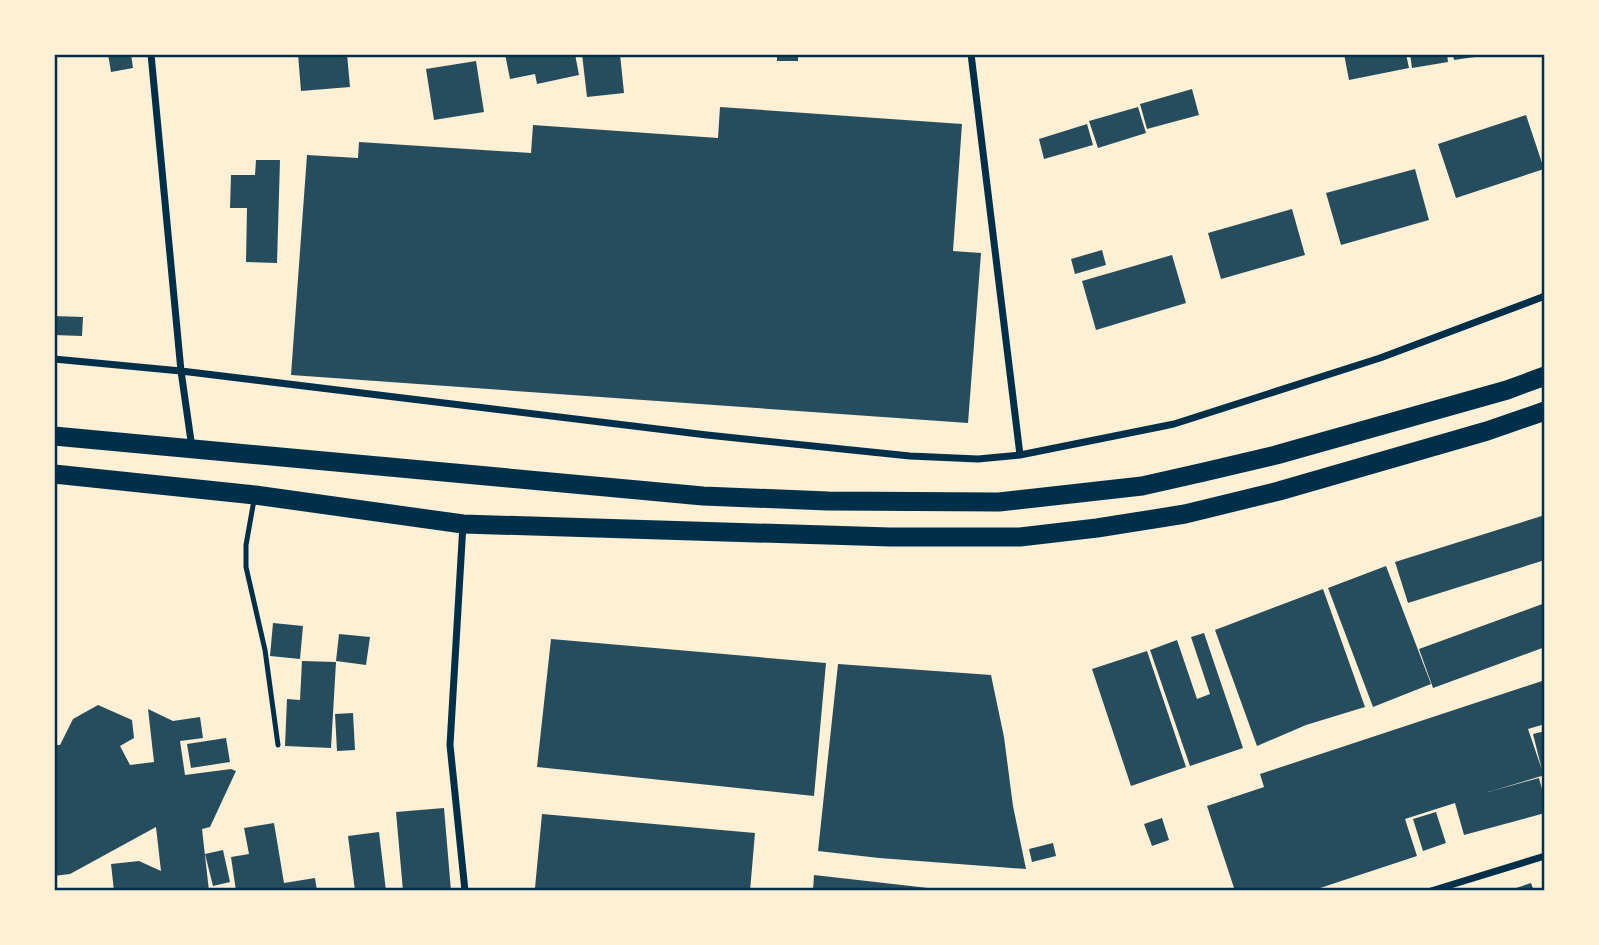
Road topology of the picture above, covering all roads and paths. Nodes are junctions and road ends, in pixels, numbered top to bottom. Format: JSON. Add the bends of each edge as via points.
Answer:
{"nodes":[{"id":1,"x":151,"y":54,"type":"edge"},
{"id":2,"x":971,"y":54,"type":"edge"},
{"id":3,"x":1543,"y":299,"type":"edge"},
{"id":4,"x":54,"y":359,"type":"edge"},
{"id":5,"x":181,"y":371,"type":"junction"},
{"id":6,"x":1545,"y":376,"type":"edge"},
{"id":7,"x":1545,"y":411,"type":"edge"},
{"id":8,"x":54,"y":436,"type":"edge"},
{"id":9,"x":192,"y":449,"type":"junction"},
{"id":10,"x":1020,"y":455,"type":"junction"},
{"id":11,"x":54,"y":474,"type":"edge"},
{"id":12,"x":255,"y":495,"type":"junction"},
{"id":13,"x":463,"y":524,"type":"junction"},
{"id":14,"x":278,"y":746,"type":"dead end"},
{"id":15,"x":1545,"y":856,"type":"edge"},
{"id":16,"x":465,"y":891,"type":"edge"},
{"id":17,"x":1431,"y":891,"type":"edge"}],
"edges":[{"from":1,"to":5,"type":"street"},
{"from":2,"to":10,"type":"street"},
{"from":3,"to":10,"type":"street","via":[[1380,358],[1174,424]]},
{"from":4,"to":5,"type":"street"},
{"from":5,"to":9,"type":"street"},
{"from":5,"to":10,"type":"street","via":[[910,456],[978,459]]},
{"from":6,"to":9,"type":"highway","via":[[1289,452],[1204,472],[1142,486],[999,502],[703,496]]},
{"from":7,"to":13,"type":"highway","via":[[1487,432],[1185,514],[1020,537]]},
{"from":8,"to":9,"type":"highway"},
{"from":11,"to":12,"type":"highway"},
{"from":12,"to":13,"type":"highway"},
{"from":12,"to":14,"type":"lane","via":[[246,566],[265,650]]},
{"from":13,"to":16,"type":"street","via":[[450,745]]},
{"from":15,"to":17,"type":"street"}]}
